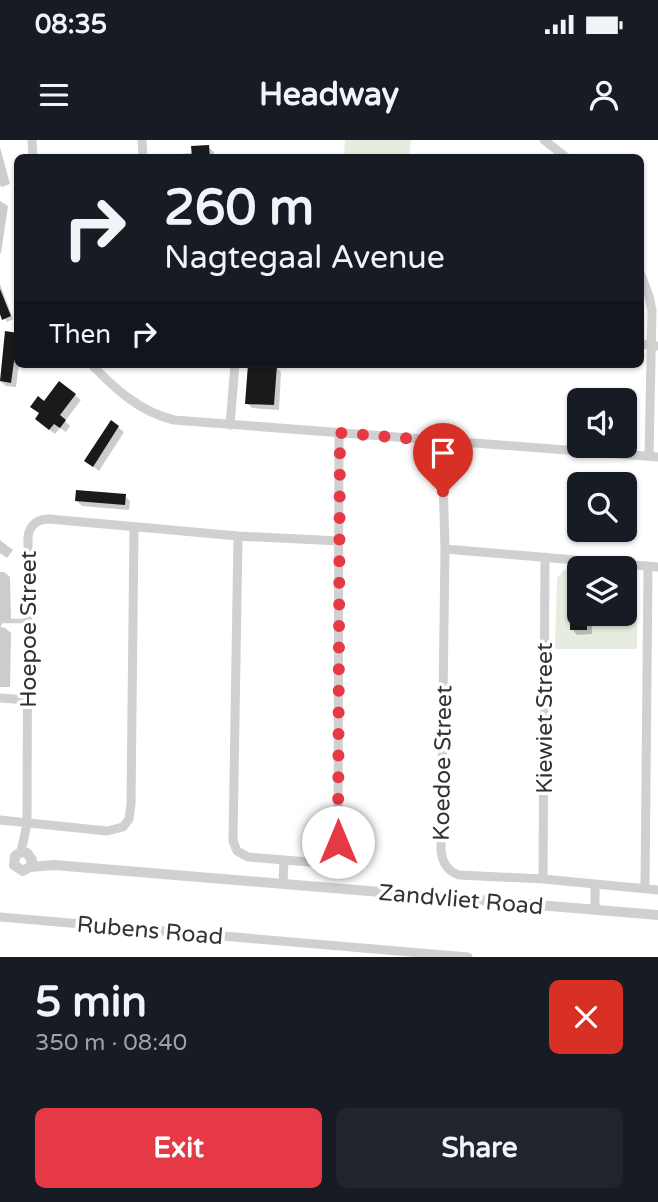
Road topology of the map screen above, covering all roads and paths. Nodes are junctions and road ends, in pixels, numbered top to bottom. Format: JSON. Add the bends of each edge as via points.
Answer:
{"nodes":[{"id":1,"x":544,"y":140,"type":"edge"},
{"id":2,"x":562,"y":154,"type":"edge"},
{"id":3,"x":644,"y":284,"type":"edge"},
{"id":4,"x":655,"y":345,"type":"edge"},
{"id":5,"x":95,"y":368,"type":"edge"},
{"id":6,"x":235,"y":368,"type":"edge"},
{"id":7,"x":230,"y":425,"type":"junction"},
{"id":8,"x":340,"y":433,"type":"junction"},
{"id":9,"x":442,"y":441,"type":"junction"},
{"id":10,"x":653,"y":456,"type":"edge"},
{"id":11,"x":134,"y":527,"type":"junction"},
{"id":12,"x":238,"y":536,"type":"junction"},
{"id":13,"x":341,"y":541,"type":"junction"},
{"id":14,"x":444,"y":549,"type":"junction"},
{"id":15,"x":545,"y":557,"type":"junction"},
{"id":16,"x":653,"y":567,"type":"edge"},
{"id":17,"x":0,"y":621,"type":"edge"},
{"id":18,"x":28,"y":621,"type":"junction"},
{"id":19,"x":0,"y":698,"type":"edge"},
{"id":20,"x":28,"y":700,"type":"junction"},
{"id":21,"x":0,"y":820,"type":"edge"},
{"id":22,"x":27,"y":824,"type":"junction"},
{"id":23,"x":23,"y":858,"type":"junction"},
{"id":24,"x":0,"y":860,"type":"edge"},
{"id":25,"x":284,"y":861,"type":"junction"},
{"id":26,"x":543,"y":879,"type":"junction"},
{"id":27,"x":283,"y":883,"type":"junction"},
{"id":28,"x":595,"y":885,"type":"junction"},
{"id":29,"x":645,"y":888,"type":"junction"},
{"id":30,"x":658,"y":890,"type":"edge"},
{"id":31,"x":595,"y":910,"type":"junction"},
{"id":32,"x":658,"y":915,"type":"edge"},
{"id":33,"x":0,"y":917,"type":"edge"},
{"id":34,"x":468,"y":957,"type":"edge"}],
"edges":[{"from":1,"to":2,"type":"street"},
{"from":3,"to":4,"type":"street"},
{"from":4,"to":10,"type":"street"},
{"from":5,"to":7,"type":"street","via":[[131,400],[160,416]]},
{"from":6,"to":7,"type":"street"},
{"from":7,"to":8,"type":"street"},
{"from":8,"to":9,"type":"street"},
{"from":8,"to":13,"type":"street"},
{"from":9,"to":10,"type":"street"},
{"from":9,"to":14,"type":"street","name":"Koedoe Street"},
{"from":11,"to":12,"type":"street","name":"Hoepoe Street"},
{"from":11,"to":18,"type":"street","name":"Hoepoe Street","via":[[49,519],[34,524],[28,537]]},
{"from":11,"to":22,"type":"street","via":[[129,819],[123,827],[107,831]]},
{"from":12,"to":13,"type":"street","name":"Hoepoe Street"},
{"from":12,"to":25,"type":"street","via":[[232,833],[242,854]]},
{"from":13,"to":25,"type":"street","via":[[338,842],[333,855],[321,863]]},
{"from":14,"to":15,"type":"street"},
{"from":14,"to":26,"type":"street","name":"Koedoe Street","via":[[441,856],[448,869],[459,875]]},
{"from":15,"to":16,"type":"street"},
{"from":15,"to":26,"type":"street","name":"Kiewiet Street"},
{"from":16,"to":29,"type":"street"},
{"from":17,"to":18,"type":"lane"},
{"from":18,"to":20,"type":"street","name":"Hoepoe Street"},
{"from":19,"to":20,"type":"street"},
{"from":20,"to":22,"type":"street","name":"Hoepoe Street"},
{"from":21,"to":22,"type":"street"},
{"from":22,"to":23,"type":"street","name":"Hoepoe Street"},
{"from":23,"to":24,"type":"street","name":"Zandvliet Road"},
{"from":23,"to":27,"type":"street","name":"Zandvliet Road"},
{"from":25,"to":27,"type":"street"},
{"from":26,"to":28,"type":"street","name":"Koedoe Street"},
{"from":27,"to":31,"type":"street","name":"Zandvliet Road"},
{"from":28,"to":29,"type":"street","name":"Koedoe Street"},
{"from":28,"to":31,"type":"street"},
{"from":29,"to":30,"type":"street","name":"Koedoe Street"},
{"from":31,"to":32,"type":"street","name":"Zandvliet Road"},
{"from":33,"to":34,"type":"street","name":"Rubens Road"}]}
